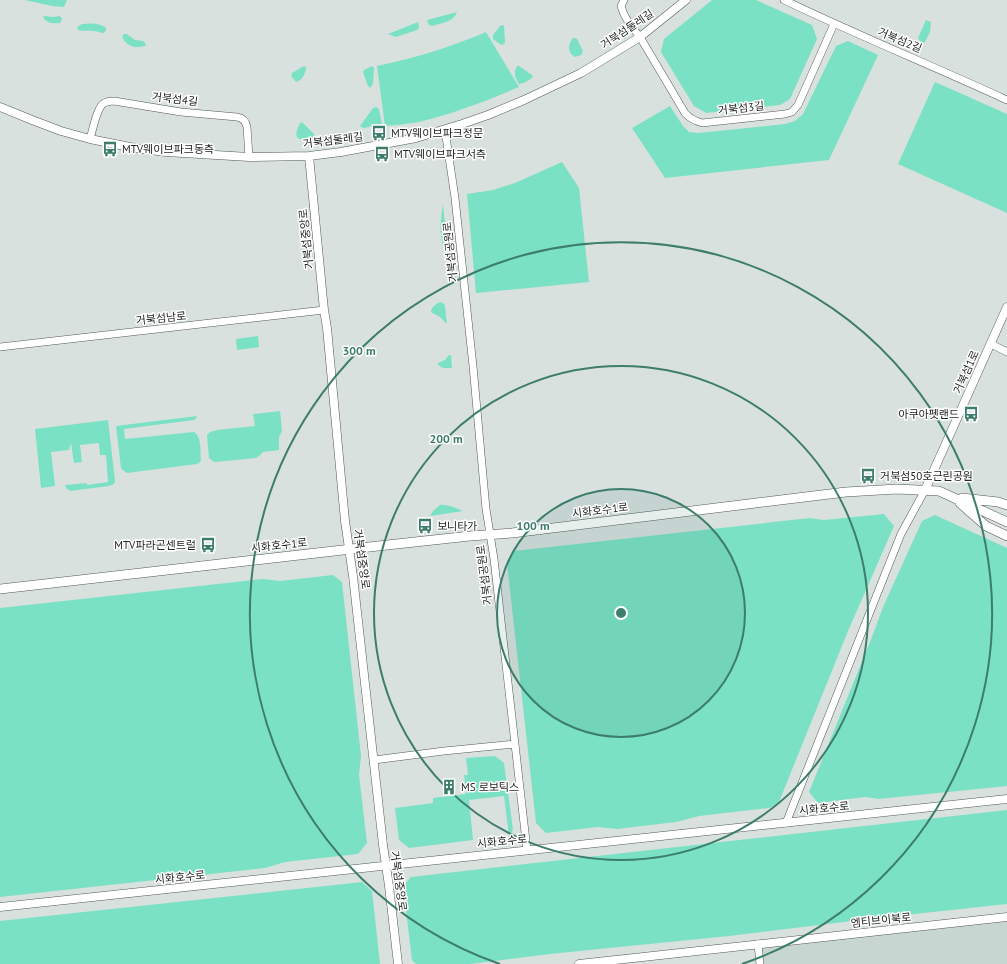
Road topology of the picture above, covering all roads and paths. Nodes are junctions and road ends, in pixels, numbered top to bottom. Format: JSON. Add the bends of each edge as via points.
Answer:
{"nodes":[{"id":1,"x":624,"y":0,"type":"edge"},
{"id":2,"x":686,"y":0,"type":"edge"},
{"id":3,"x":784,"y":0,"type":"edge"},
{"id":4,"x":834,"y":24,"type":"junction"},
{"id":5,"x":640,"y":37,"type":"junction"},
{"id":6,"x":1007,"y":100,"type":"edge"},
{"id":7,"x":0,"y":107,"type":"edge"},
{"id":8,"x":445,"y":130,"type":"junction"},
{"id":9,"x":90,"y":138,"type":"junction"},
{"id":10,"x":309,"y":156,"type":"junction"},
{"id":11,"x":249,"y":158,"type":"junction"},
{"id":12,"x":1007,"y":307,"type":"edge"},
{"id":13,"x":324,"y":310,"type":"junction"},
{"id":14,"x":991,"y":344,"type":"junction"},
{"id":15,"x":0,"y":347,"type":"edge"},
{"id":16,"x":1007,"y":352,"type":"edge"},
{"id":17,"x":925,"y":490,"type":"junction"},
{"id":18,"x":953,"y":497,"type":"junction"},
{"id":19,"x":1007,"y":505,"type":"edge"},
{"id":20,"x":1007,"y":522,"type":"edge"},
{"id":21,"x":490,"y":535,"type":"junction"},
{"id":22,"x":1007,"y":536,"type":"edge"},
{"id":23,"x":350,"y":549,"type":"junction"},
{"id":24,"x":0,"y":589,"type":"edge"},
{"id":25,"x":515,"y":744,"type":"junction"},
{"id":26,"x":374,"y":760,"type":"junction"},
{"id":27,"x":1007,"y":799,"type":"edge"},
{"id":28,"x":786,"y":823,"type":"junction"},
{"id":29,"x":527,"y":850,"type":"junction"},
{"id":30,"x":386,"y":866,"type":"junction"},
{"id":31,"x":0,"y":907,"type":"edge"},
{"id":32,"x":1007,"y":917,"type":"edge"},
{"id":33,"x":758,"y":944,"type":"junction"},
{"id":34,"x":398,"y":964,"type":"edge"},
{"id":35,"x":579,"y":964,"type":"edge"},
{"id":36,"x":760,"y":964,"type":"edge"}],
"edges":[{"from":1,"to":5,"type":"street","via":[[622,11]]},
{"from":2,"to":5,"type":"street","name":"거북섬둘레길"},
{"from":3,"to":4,"type":"street","name":"거북섬2길"},
{"from":4,"to":5,"type":"street","name":"거북섬3길","via":[[798,105],[792,112],[702,123],[694,121],[685,113]]},
{"from":4,"to":6,"type":"street","name":"거북섬2길"},
{"from":5,"to":8,"type":"street","name":"거북섬둘레길","via":[[580,73],[524,100]]},
{"from":7,"to":9,"type":"street","name":"거북섬둘레길"},
{"from":8,"to":10,"type":"street","name":"거북섬둘레길","via":[[416,138]]},
{"from":8,"to":21,"type":"street","name":"거북섬공원로","via":[[455,198]]},
{"from":9,"to":11,"type":"street","name":"거북섬둘레길","via":[[166,152]]},
{"from":9,"to":11,"type":"street","name":"거북섬4길","via":[[98,110],[108,101],[114,101],[181,112],[242,118],[247,127]]},
{"from":10,"to":11,"type":"street","name":"거북섬둘레길"},
{"from":10,"to":13,"type":"street","name":"거북섬중앙로"},
{"from":12,"to":14,"type":"street","name":"거북섬1로"},
{"from":13,"to":15,"type":"street","name":"거북섬남로"},
{"from":13,"to":23,"type":"street","name":"거북섬중앙로"},
{"from":14,"to":16,"type":"street"},
{"from":14,"to":17,"type":"street","name":"거북섬1로"},
{"from":17,"to":18,"type":"main road","name":"시화호수1로","via":[[939,491]]},
{"from":17,"to":21,"type":"main road","name":"시화호수1로","via":[[897,488],[846,492]]},
{"from":17,"to":28,"type":"street","via":[[901,534]]},
{"from":18,"to":19,"type":"main road"},
{"from":18,"to":20,"type":"main road","name":"시화호수1로"},
{"from":18,"to":22,"type":"main road","via":[[986,526]]},
{"from":21,"to":23,"type":"main road","name":"시화호수1로"},
{"from":21,"to":25,"type":"street","name":"거북섬공원로"},
{"from":23,"to":24,"type":"main road","name":"시화호수1로"},
{"from":23,"to":26,"type":"street","name":"거북섬중앙로"},
{"from":25,"to":26,"type":"street"},
{"from":25,"to":29,"type":"street","name":"거북섬공원로"},
{"from":26,"to":30,"type":"street","name":"거북섬중앙로"},
{"from":27,"to":28,"type":"street","name":"시화호수로"},
{"from":28,"to":29,"type":"street","name":"시화호수로"},
{"from":29,"to":30,"type":"street","name":"시화호수로"},
{"from":30,"to":31,"type":"street","name":"시화호수로"},
{"from":30,"to":34,"type":"street","name":"거북섬중앙로"},
{"from":32,"to":33,"type":"street","name":"엠티브이북로"},
{"from":33,"to":35,"type":"street","name":"엠티브이북로"},
{"from":33,"to":36,"type":"street"}]}
